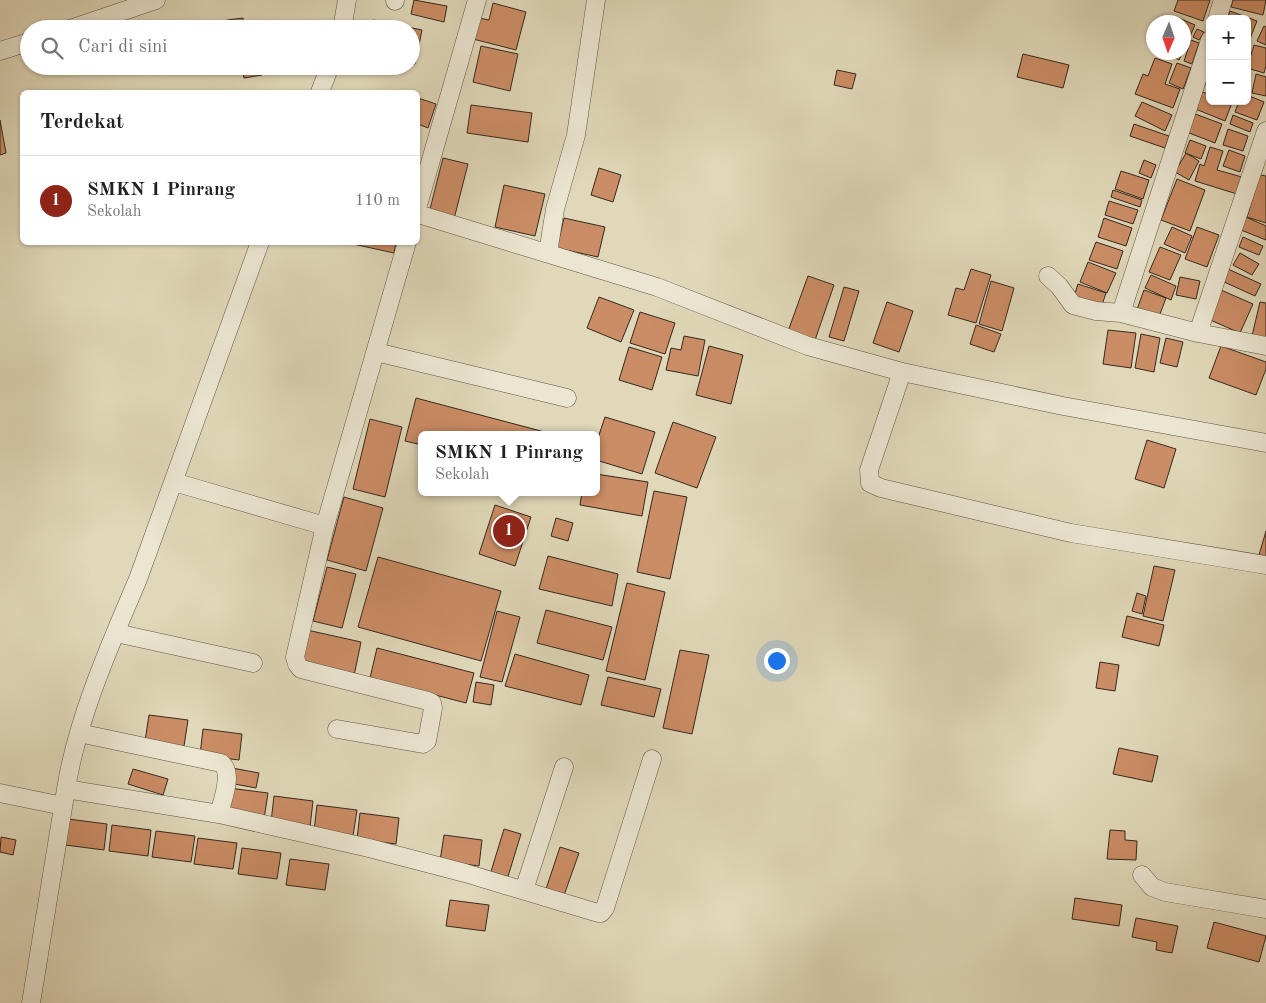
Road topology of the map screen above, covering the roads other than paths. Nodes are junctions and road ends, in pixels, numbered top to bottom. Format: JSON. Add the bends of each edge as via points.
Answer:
{"nodes":[{"id":1,"x":156,"y":0,"type":"edge"},
{"id":2,"x":347,"y":0,"type":"edge"},
{"id":3,"x":476,"y":0,"type":"edge"},
{"id":4,"x":596,"y":0,"type":"edge"},
{"id":5,"x":1223,"y":0,"type":"edge"},
{"id":6,"x":1218,"y":15,"type":"edge"},
{"id":7,"x":97,"y":20,"type":"edge"},
{"id":8,"x":344,"y":20,"type":"edge"},
{"id":9,"x":20,"y":45,"type":"edge"},
{"id":10,"x":0,"y":51,"type":"edge"},
{"id":11,"x":1206,"y":52,"type":"edge"},
{"id":12,"x":327,"y":75,"type":"edge"},
{"id":13,"x":321,"y":90,"type":"edge"},
{"id":14,"x":1266,"y":132,"type":"edge"},
{"id":15,"x":420,"y":197,"type":"edge"},
{"id":16,"x":420,"y":215,"type":"edge"},
{"id":17,"x":259,"y":245,"type":"edge"},
{"id":18,"x":406,"y":245,"type":"edge"},
{"id":19,"x":548,"y":253,"type":"junction"},
{"id":20,"x":1048,"y":276,"type":"dead end"},
{"id":21,"x":1121,"y":313,"type":"junction"},
{"id":22,"x":1198,"y":333,"type":"junction"},
{"id":23,"x":1266,"y":346,"type":"edge"},
{"id":24,"x":376,"y":352,"type":"junction"},
{"id":25,"x":902,"y":372,"type":"junction"},
{"id":26,"x":567,"y":398,"type":"dead end"},
{"id":27,"x":1266,"y":443,"type":"edge"},
{"id":28,"x":174,"y":482,"type":"junction"},
{"id":29,"x":324,"y":526,"type":"junction"},
{"id":30,"x":1266,"y":565,"type":"edge"},
{"id":31,"x":116,"y":633,"type":"junction"},
{"id":32,"x":253,"y":663,"type":"dead end"},
{"id":33,"x":337,"y":729,"type":"dead end"},
{"id":34,"x":79,"y":732,"type":"junction"},
{"id":35,"x":652,"y":760,"type":"dead end"},
{"id":36,"x":564,"y":767,"type":"dead end"},
{"id":37,"x":0,"y":793,"type":"edge"},
{"id":38,"x":64,"y":797,"type":"junction"},
{"id":39,"x":219,"y":814,"type":"junction"},
{"id":40,"x":1142,"y":875,"type":"dead end"},
{"id":41,"x":524,"y":890,"type":"junction"},
{"id":42,"x":1266,"y":909,"type":"edge"},
{"id":43,"x":30,"y":1003,"type":"edge"}],
"edges":[{"from":1,"to":7,"type":"street"},
{"from":2,"to":8,"type":"street"},
{"from":3,"to":15,"type":"street"},
{"from":4,"to":19,"type":"street","via":[[576,136],[555,209]]},
{"from":5,"to":6,"type":"street"},
{"from":9,"to":10,"type":"street"},
{"from":11,"to":21,"type":"street"},
{"from":12,"to":13,"type":"street"},
{"from":14,"to":22,"type":"street"},
{"from":16,"to":19,"type":"street"},
{"from":17,"to":28,"type":"street"},
{"from":18,"to":24,"type":"street"},
{"from":19,"to":25,"type":"street","via":[[656,287],[808,346]]},
{"from":20,"to":21,"type":"street","via":[[1073,305]]},
{"from":21,"to":22,"type":"street"},
{"from":22,"to":23,"type":"street"},
{"from":24,"to":26,"type":"street"},
{"from":24,"to":29,"type":"street"},
{"from":25,"to":27,"type":"street"},
{"from":25,"to":30,"type":"street","via":[[869,470],[870,483],[1071,533]]},
{"from":28,"to":29,"type":"street"},
{"from":28,"to":31,"type":"street"},
{"from":29,"to":33,"type":"street","via":[[295,653],[297,664],[301,668],[428,701],[433,708],[427,740],[423,744]]},
{"from":31,"to":32,"type":"street"},
{"from":31,"to":34,"type":"street"},
{"from":34,"to":38,"type":"street"},
{"from":34,"to":39,"type":"street","via":[[221,763],[227,774]]},
{"from":35,"to":41,"type":"street","via":[[603,911],[594,914]]},
{"from":36,"to":41,"type":"street"},
{"from":37,"to":38,"type":"street"},
{"from":38,"to":39,"type":"street"},
{"from":38,"to":43,"type":"street"},
{"from":39,"to":41,"type":"street","via":[[369,848]]},
{"from":40,"to":42,"type":"street","via":[[1152,886],[1165,892]]}]}
